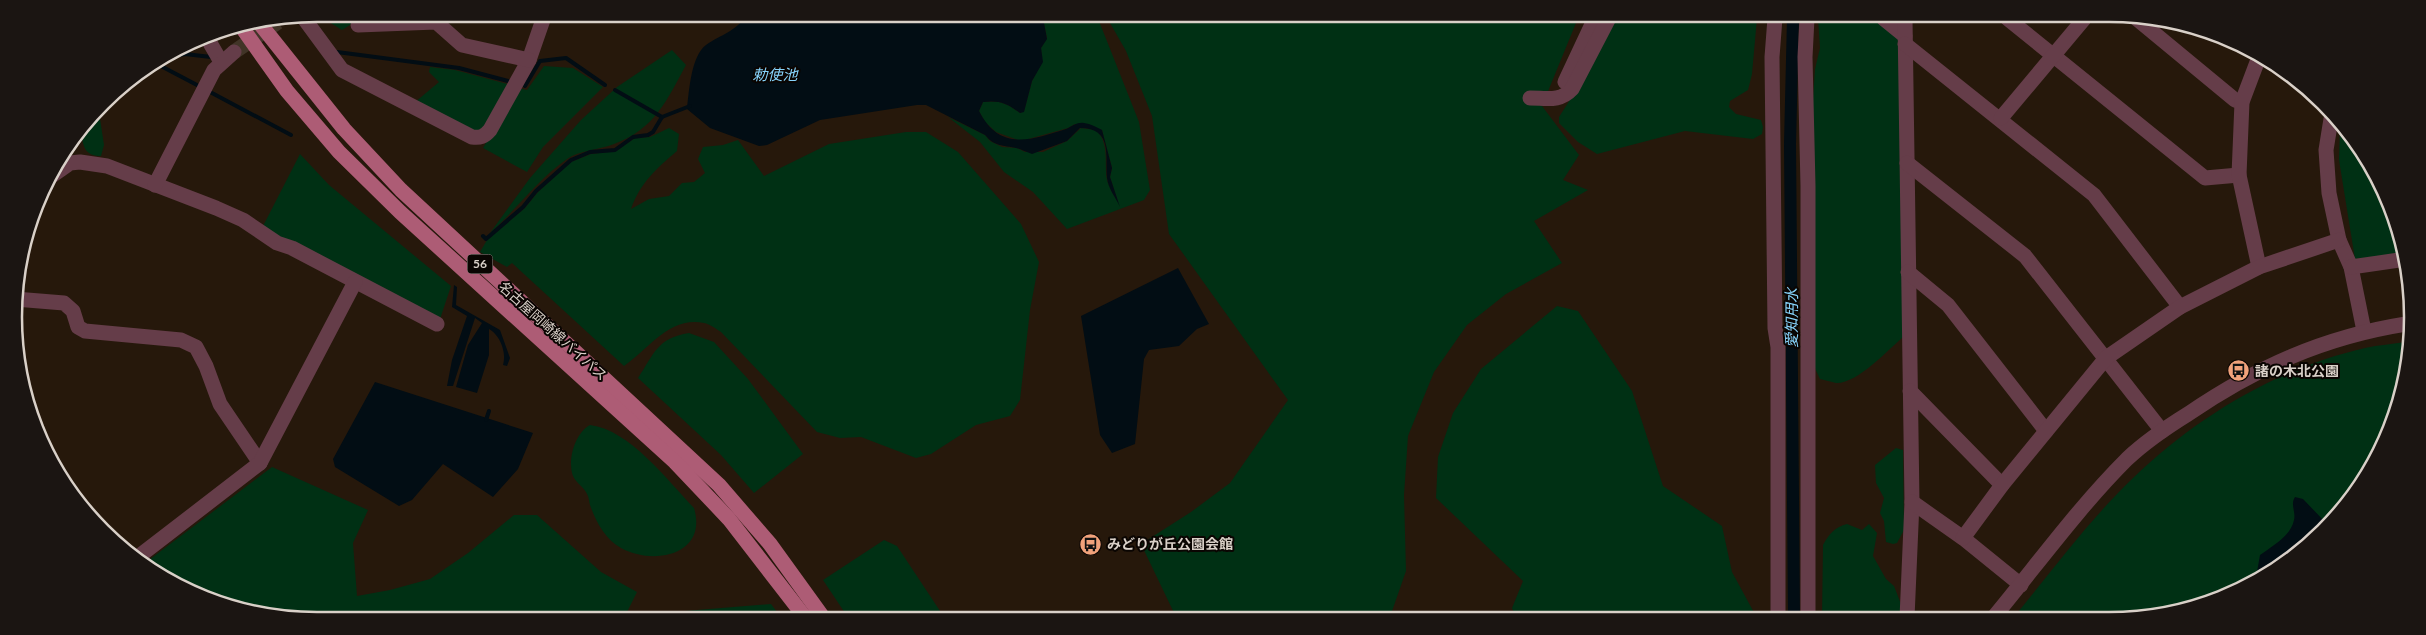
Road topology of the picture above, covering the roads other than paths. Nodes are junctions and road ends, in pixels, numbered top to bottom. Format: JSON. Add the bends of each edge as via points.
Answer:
{"nodes":[{"id":1,"x":542,"y":22,"type":"edge"},
{"id":2,"x":1593,"y":22,"type":"edge"},
{"id":3,"x":1607,"y":22,"type":"edge"},
{"id":4,"x":1775,"y":22,"type":"edge"},
{"id":5,"x":1807,"y":22,"type":"edge"},
{"id":6,"x":1887,"y":22,"type":"edge"},
{"id":7,"x":1905,"y":22,"type":"edge"},
{"id":8,"x":2012,"y":22,"type":"edge"},
{"id":9,"x":2082,"y":22,"type":"edge"},
{"id":10,"x":307,"y":23,"type":"edge"},
{"id":11,"x":358,"y":25,"type":"dead end"},
{"id":12,"x":2143,"y":25,"type":"edge"},
{"id":13,"x":263,"y":28,"type":"edge"},
{"id":14,"x":244,"y":32,"type":"edge"},
{"id":15,"x":1904,"y":40,"type":"junction"},
{"id":16,"x":210,"y":43,"type":"edge"},
{"id":17,"x":234,"y":52,"type":"tunnel mouth"},
{"id":18,"x":2054,"y":55,"type":"junction"},
{"id":19,"x":529,"y":60,"type":"junction"},
{"id":20,"x":222,"y":62,"type":"junction"},
{"id":21,"x":2257,"y":63,"type":"edge"},
{"id":22,"x":2242,"y":102,"type":"junction"},
{"id":23,"x":2001,"y":118,"type":"junction"},
{"id":24,"x":2330,"y":123,"type":"edge"},
{"id":25,"x":1906,"y":163,"type":"junction"},
{"id":26,"x":64,"y":168,"type":"edge"},
{"id":27,"x":2239,"y":175,"type":"junction"},
{"id":28,"x":155,"y":185,"type":"junction"},
{"id":29,"x":2339,"y":240,"type":"junction"},
{"id":30,"x":2398,"y":260,"type":"edge"},
{"id":31,"x":2259,"y":267,"type":"junction"},
{"id":32,"x":2350,"y":267,"type":"junction"},
{"id":33,"x":1908,"y":272,"type":"junction"},
{"id":34,"x":355,"y":282,"type":"junction"},
{"id":35,"x":23,"y":300,"type":"edge"},
{"id":36,"x":2180,"y":307,"type":"junction"},
{"id":37,"x":437,"y":324,"type":"dead end"},
{"id":38,"x":2404,"y":324,"type":"edge"},
{"id":39,"x":2364,"y":331,"type":"junction"},
{"id":40,"x":2106,"y":358,"type":"junction"},
{"id":41,"x":1910,"y":391,"type":"junction"},
{"id":42,"x":2046,"y":431,"type":"junction"},
{"id":43,"x":2162,"y":431,"type":"junction"},
{"id":44,"x":260,"y":463,"type":"junction"},
{"id":45,"x":2002,"y":485,"type":"junction"},
{"id":46,"x":1912,"y":502,"type":"junction"},
{"id":47,"x":1963,"y":538,"type":"junction"},
{"id":48,"x":141,"y":554,"type":"edge"},
{"id":49,"x":2021,"y":585,"type":"junction"},
{"id":50,"x":801,"y":612,"type":"edge"},
{"id":51,"x":819,"y":612,"type":"edge"},
{"id":52,"x":1778,"y":612,"type":"edge"},
{"id":53,"x":1808,"y":612,"type":"edge"},
{"id":54,"x":1907,"y":612,"type":"edge"},
{"id":55,"x":1998,"y":612,"type":"edge"}],
"edges":[{"from":1,"to":19,"type":"street"},
{"from":2,"to":3,"type":"street","via":[[1564,84],[1530,98],[1557,99],[1567,94]]},
{"from":4,"to":52,"type":"street","via":[[1772,57],[1778,356]]},
{"from":5,"to":53,"type":"street"},
{"from":6,"to":15,"type":"street"},
{"from":7,"to":15,"type":"street"},
{"from":8,"to":18,"type":"street"},
{"from":9,"to":18,"type":"street"},
{"from":10,"to":19,"type":"street","via":[[342,70],[472,137],[485,136],[490,130]]},
{"from":11,"to":19,"type":"street","via":[[436,22],[462,45]]},
{"from":12,"to":22,"type":"street","via":[[2235,100]]},
{"from":13,"to":51,"type":"main road","name":"名古屋岡崎線バイパス","number":"56","via":[[339,123],[401,190],[719,485],[794,574]]},
{"from":14,"to":50,"type":"main road","name":"名古屋岡崎線バイパス","number":"56","via":[[306,114],[375,188],[640,429],[708,496]]},
{"from":15,"to":23,"type":"street"},
{"from":15,"to":25,"type":"street"},
{"from":16,"to":20,"type":"street"},
{"from":17,"to":20,"type":"street"},
{"from":18,"to":23,"type":"street"},
{"from":18,"to":27,"type":"street","via":[[2205,178]]},
{"from":20,"to":28,"type":"street","via":[[214,70]]},
{"from":21,"to":22,"type":"street"},
{"from":22,"to":27,"type":"street"},
{"from":23,"to":36,"type":"street","via":[[2094,195]]},
{"from":24,"to":29,"type":"street","via":[[2326,150],[2329,193]]},
{"from":25,"to":33,"type":"street"},
{"from":25,"to":40,"type":"street","via":[[2024,256]]},
{"from":26,"to":28,"type":"street","via":[[80,162],[107,166]]},
{"from":27,"to":31,"type":"street"},
{"from":28,"to":34,"type":"street","via":[[243,220],[277,244],[292,248]]},
{"from":29,"to":31,"type":"street"},
{"from":29,"to":32,"type":"street"},
{"from":30,"to":32,"type":"street"},
{"from":31,"to":36,"type":"street"},
{"from":32,"to":39,"type":"street"},
{"from":33,"to":41,"type":"street"},
{"from":33,"to":42,"type":"street","via":[[1948,305]]},
{"from":34,"to":37,"type":"street"},
{"from":34,"to":44,"type":"street"},
{"from":35,"to":44,"type":"street","via":[[64,303],[73,311],[78,327],[85,331],[181,340],[196,348],[220,404]]},
{"from":36,"to":40,"type":"street"},
{"from":38,"to":39,"type":"street"},
{"from":39,"to":43,"type":"street","via":[[2296,354],[2260,371],[2226,388]]},
{"from":40,"to":42,"type":"street"},
{"from":40,"to":43,"type":"street"},
{"from":41,"to":45,"type":"street"},
{"from":41,"to":46,"type":"street"},
{"from":42,"to":45,"type":"street"},
{"from":43,"to":49,"type":"street","via":[[2102,485]]},
{"from":44,"to":48,"type":"street"},
{"from":45,"to":47,"type":"street"},
{"from":46,"to":47,"type":"street"},
{"from":46,"to":54,"type":"street"},
{"from":47,"to":49,"type":"street"},
{"from":49,"to":55,"type":"street"}]}
